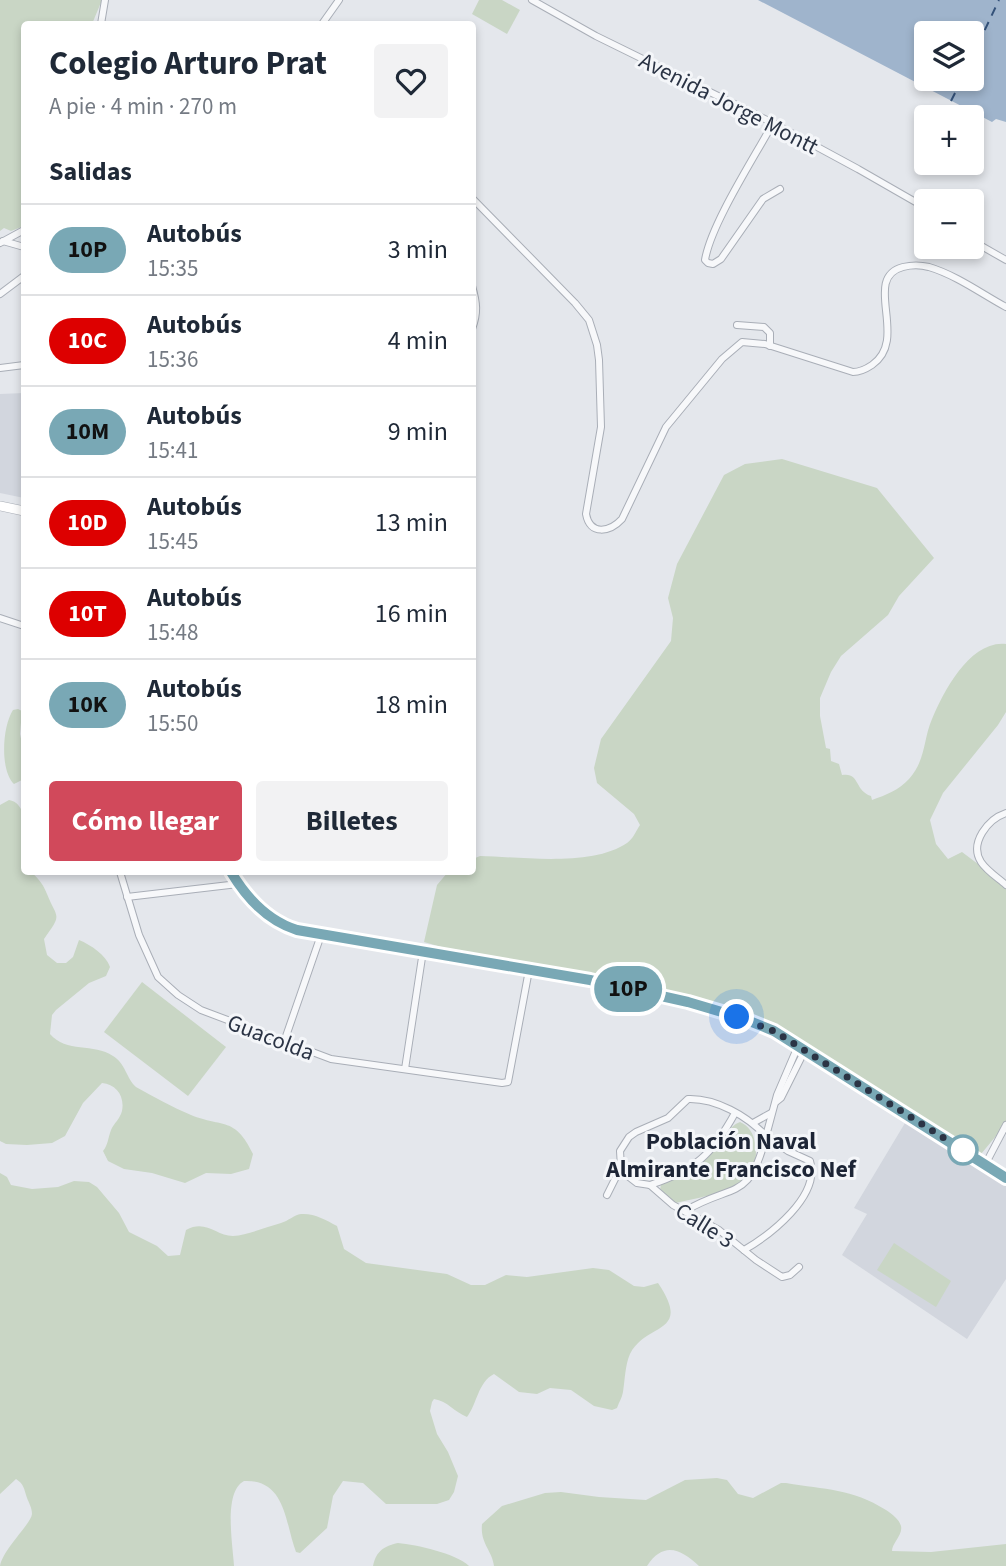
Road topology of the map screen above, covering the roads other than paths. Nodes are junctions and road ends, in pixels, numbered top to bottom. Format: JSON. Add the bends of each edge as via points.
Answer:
{"nodes":[{"id":1,"x":105,"y":0,"type":"edge"},
{"id":2,"x":339,"y":0,"type":"edge"},
{"id":3,"x":531,"y":0,"type":"edge"},
{"id":4,"x":102,"y":21,"type":"edge"},
{"id":5,"x":324,"y":21,"type":"edge"},
{"id":6,"x":773,"y":123,"type":"junction"},
{"id":7,"x":780,"y":189,"type":"dead end"},
{"id":8,"x":914,"y":201,"type":"edge"},
{"id":9,"x":476,"y":202,"type":"edge"},
{"id":10,"x":21,"y":232,"type":"edge"},
{"id":11,"x":1,"y":242,"type":"edge"},
{"id":12,"x":21,"y":246,"type":"edge"},
{"id":13,"x":984,"y":247,"type":"edge"},
{"id":14,"x":1006,"y":260,"type":"edge"},
{"id":15,"x":21,"y":277,"type":"edge"},
{"id":16,"x":0,"y":293,"type":"edge"},
{"id":17,"x":476,"y":298,"type":"edge"},
{"id":18,"x":1006,"y":307,"type":"edge"},
{"id":19,"x":476,"y":319,"type":"edge"},
{"id":20,"x":737,"y":325,"type":"dead end"},
{"id":21,"x":770,"y":346,"type":"junction"},
{"id":22,"x":21,"y":365,"type":"edge"},
{"id":23,"x":0,"y":368,"type":"edge"},
{"id":24,"x":0,"y":506,"type":"edge"},
{"id":25,"x":21,"y":510,"type":"edge"},
{"id":26,"x":0,"y":618,"type":"edge"},
{"id":27,"x":21,"y":625,"type":"edge"},
{"id":28,"x":1006,"y":813,"type":"edge"},
{"id":29,"x":121,"y":875,"type":"edge"},
{"id":30,"x":233,"y":875,"type":"edge"},
{"id":31,"x":238,"y":884,"type":"junction"},
{"id":32,"x":1006,"y":885,"type":"edge"},
{"id":33,"x":127,"y":897,"type":"junction"},
{"id":34,"x":321,"y":936,"type":"junction"},
{"id":35,"x":423,"y":951,"type":"junction"},
{"id":36,"x":529,"y":970,"type":"junction"},
{"id":37,"x":284,"y":1042,"type":"junction"},
{"id":38,"x":801,"y":1048,"type":"junction"},
{"id":39,"x":405,"y":1069,"type":"junction"},
{"id":40,"x":735,"y":1113,"type":"junction"},
{"id":41,"x":771,"y":1114,"type":"junction"},
{"id":42,"x":753,"y":1123,"type":"junction"},
{"id":43,"x":1006,"y":1125,"type":"edge"},
{"id":44,"x":766,"y":1136,"type":"junction"},
{"id":45,"x":985,"y":1165,"type":"junction"},
{"id":46,"x":621,"y":1167,"type":"junction"},
{"id":47,"x":1006,"y":1178,"type":"edge"},
{"id":48,"x":650,"y":1185,"type":"junction"},
{"id":49,"x":607,"y":1195,"type":"dead end"},
{"id":50,"x":685,"y":1211,"type":"junction"},
{"id":51,"x":744,"y":1250,"type":"junction"},
{"id":52,"x":799,"y":1268,"type":"dead end"}],
"edges":[{"from":1,"to":4,"type":"street"},
{"from":2,"to":5,"type":"street"},
{"from":3,"to":6,"type":"street","name":"Avenida Jorge Montt"},
{"from":6,"to":7,"type":"street","via":[[705,260],[713,264],[721,259],[763,199]]},
{"from":6,"to":8,"type":"street","name":"Avenida Jorge Montt"},
{"from":9,"to":21,"type":"street","via":[[575,303],[594,332],[601,427],[586,514],[594,528],[611,528],[622,519],[666,427],[722,359],[743,342]]},
{"from":10,"to":11,"type":"street"},
{"from":11,"to":12,"type":"street"},
{"from":13,"to":14,"type":"street"},
{"from":15,"to":16,"type":"street"},
{"from":17,"to":19,"type":"street"},
{"from":18,"to":21,"type":"street","via":[[936,270],[908,266],[895,269],[886,279],[886,347],[875,363],[862,371]]},
{"from":20,"to":21,"type":"street","via":[[764,327],[770,333]]},
{"from":22,"to":23,"type":"street"},
{"from":24,"to":25,"type":"main road"},
{"from":26,"to":27,"type":"street"},
{"from":28,"to":32,"type":"street","via":[[981,833],[977,854]]},
{"from":29,"to":33,"type":"street","name":"Guacolda"},
{"from":30,"to":31,"type":"main road"},
{"from":31,"to":33,"type":"street"},
{"from":31,"to":34,"type":"main road","via":[[279,923]]},
{"from":33,"to":37,"type":"street","name":"Guacolda","via":[[158,977],[201,1010]]},
{"from":34,"to":35,"type":"main road"},
{"from":34,"to":37,"type":"street"},
{"from":35,"to":36,"type":"main road"},
{"from":35,"to":39,"type":"street"},
{"from":36,"to":38,"type":"main road","via":[[688,1002],[761,1026]]},
{"from":36,"to":39,"type":"street","name":"Guacolda","via":[[508,1082]]},
{"from":37,"to":39,"type":"street","name":"Guacolda","via":[[331,1059]]},
{"from":38,"to":41,"type":"street"},
{"from":38,"to":45,"type":"main road"},
{"from":40,"to":42,"type":"street"},
{"from":40,"to":46,"type":"street","via":[[698,1098],[688,1099],[668,1118],[629,1137],[620,1151]]},
{"from":40,"to":48,"type":"street","via":[[717,1145],[700,1161]]},
{"from":41,"to":42,"type":"street"},
{"from":41,"to":44,"type":"street"},
{"from":42,"to":44,"type":"street"},
{"from":43,"to":45,"type":"street"},
{"from":44,"to":50,"type":"street","via":[[758,1164],[745,1184]]},
{"from":44,"to":51,"type":"street","via":[[810,1161],[812,1167],[807,1187],[789,1215],[769,1235]]},
{"from":45,"to":47,"type":"main road"},
{"from":46,"to":48,"type":"street","name":"Calle 3","via":[[630,1179]]},
{"from":46,"to":49,"type":"street"},
{"from":48,"to":50,"type":"street","name":"Calle 3"},
{"from":50,"to":51,"type":"street","name":"Calle 3"},
{"from":51,"to":52,"type":"street","name":"Calle 3","via":[[782,1277]]}]}
